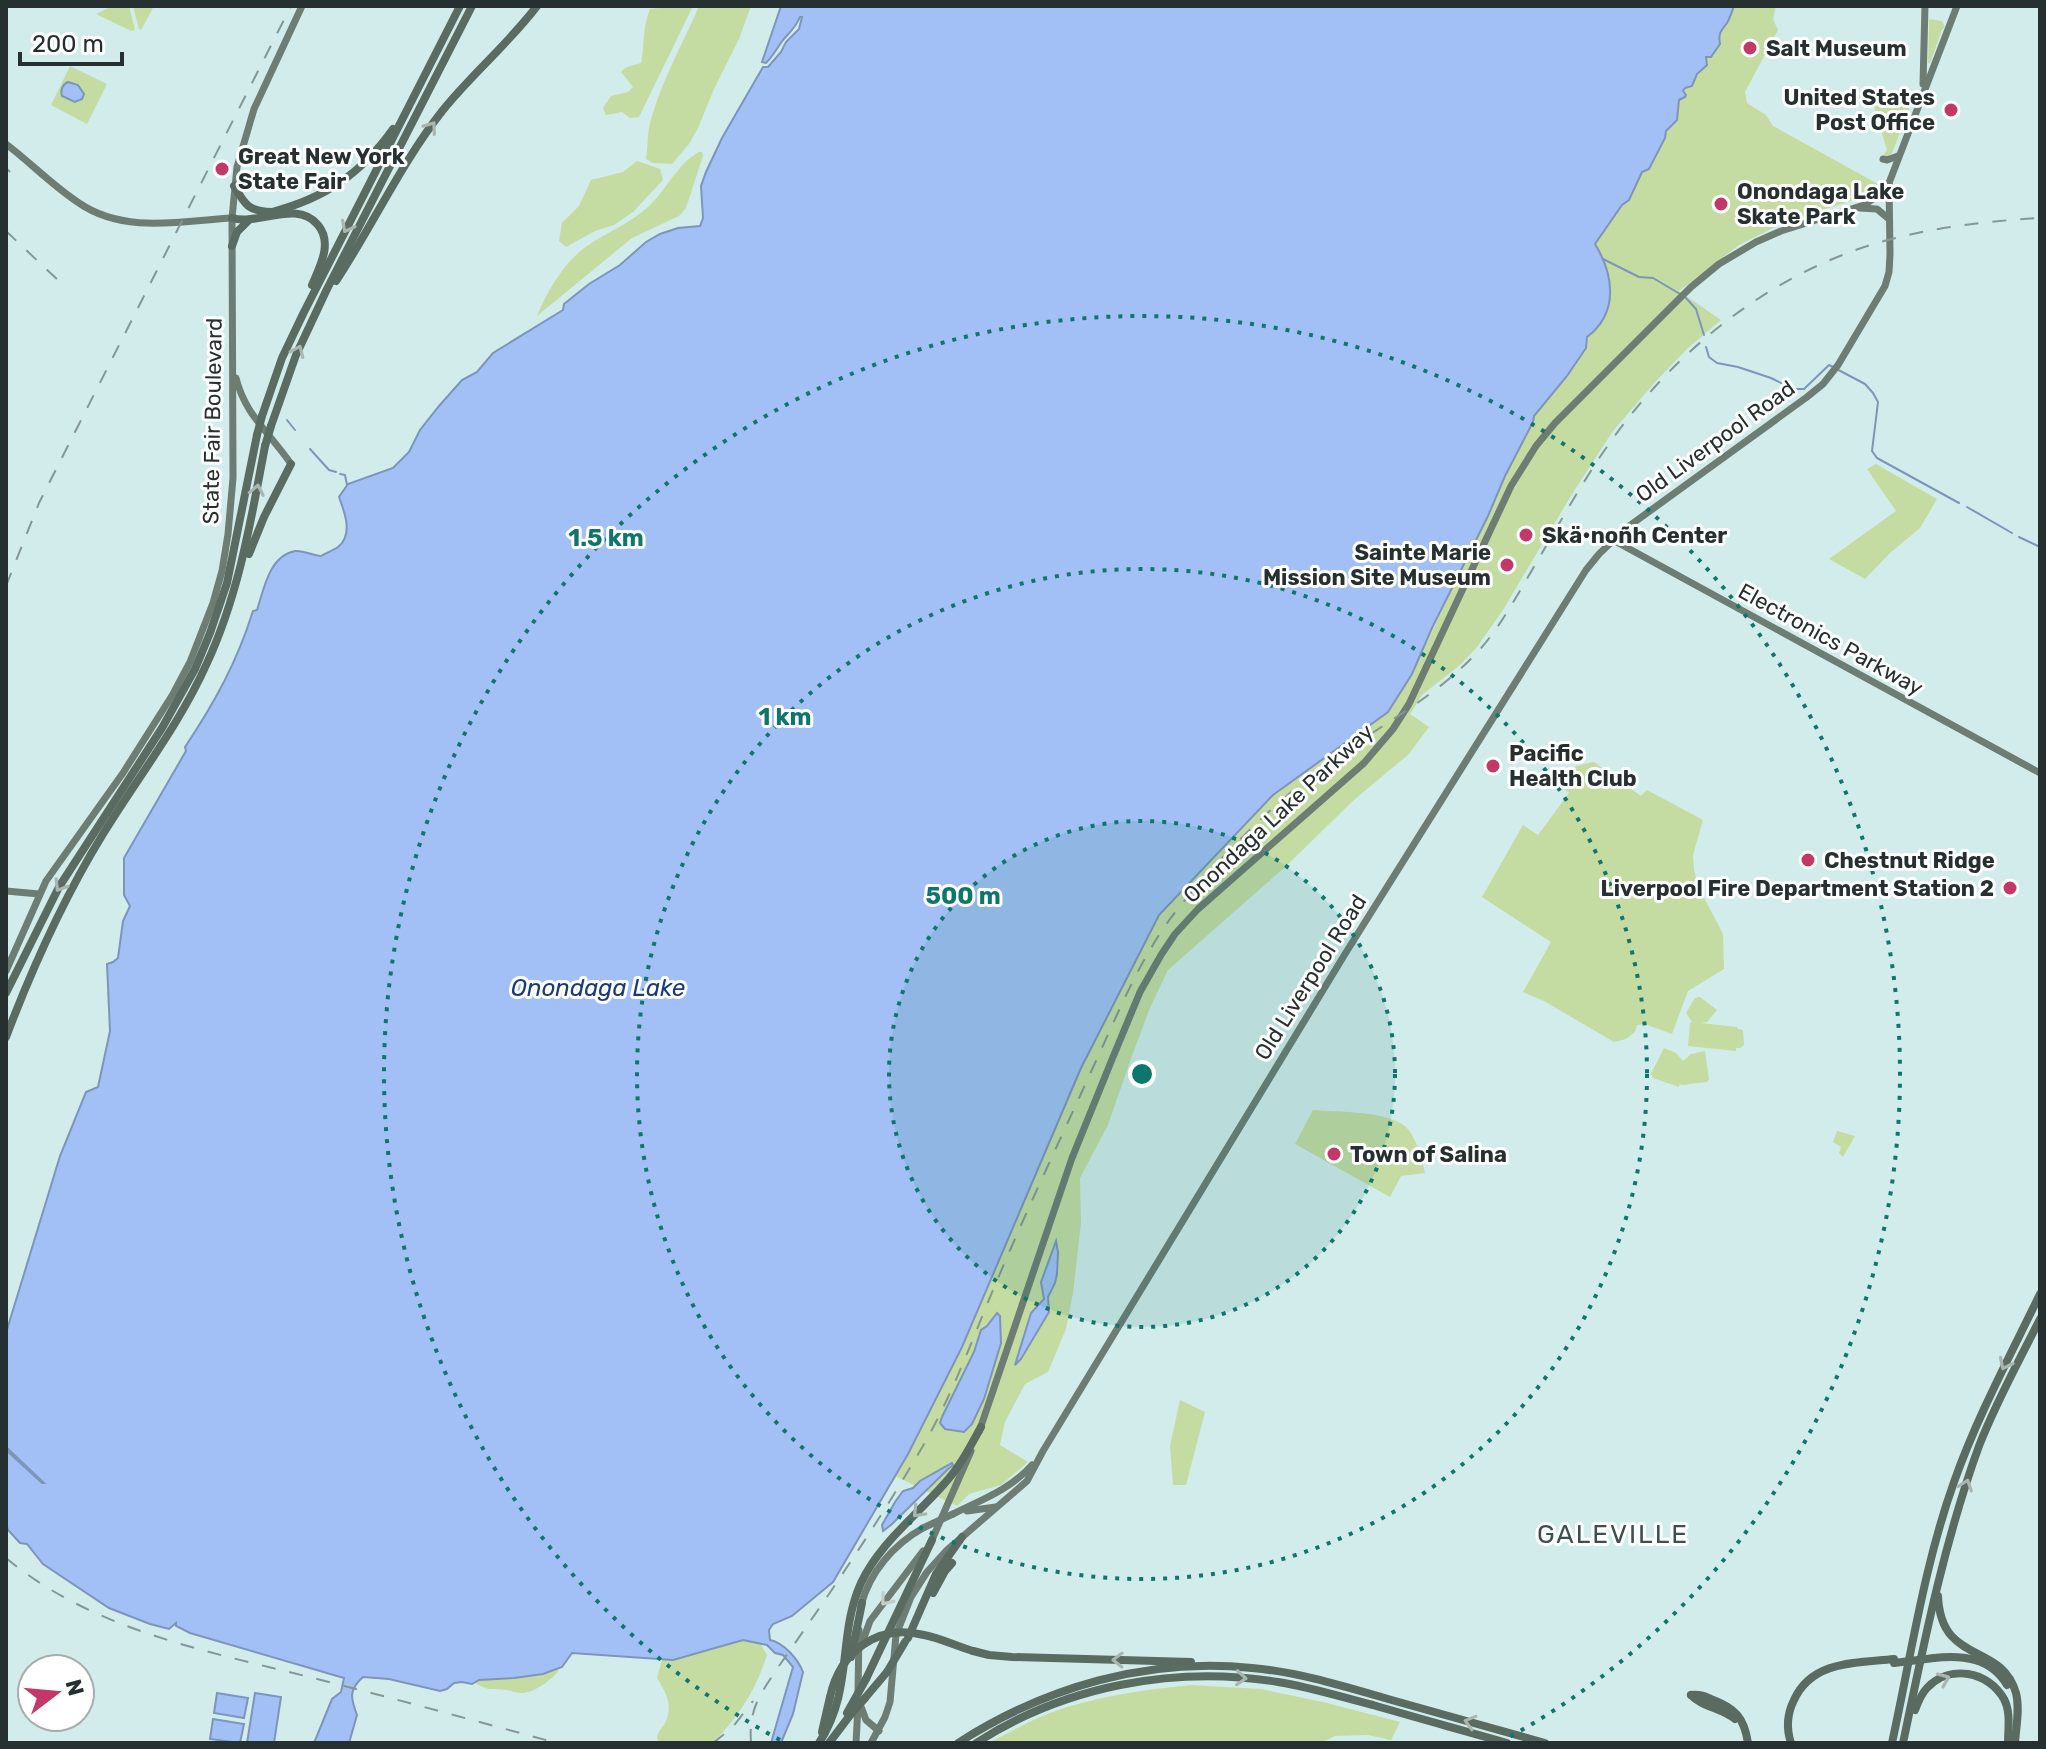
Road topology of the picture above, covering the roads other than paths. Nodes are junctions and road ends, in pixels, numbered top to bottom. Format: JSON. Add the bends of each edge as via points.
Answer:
{"nodes":[{"id":1,"x":302,"y":6,"type":"edge"},
{"id":2,"x":460,"y":6,"type":"edge"},
{"id":3,"x":472,"y":6,"type":"edge"},
{"id":4,"x":537,"y":6,"type":"edge"},
{"id":5,"x":1925,"y":6,"type":"edge"},
{"id":6,"x":1957,"y":6,"type":"edge"},
{"id":7,"x":1923,"y":90,"type":"junction"},
{"id":8,"x":408,"y":107,"type":"junction"},
{"id":9,"x":6,"y":144,"type":"edge"},
{"id":10,"x":1898,"y":156,"type":"junction"},
{"id":11,"x":1883,"y":159,"type":"dead end"},
{"id":12,"x":1889,"y":183,"type":"junction"},
{"id":13,"x":234,"y":186,"type":"junction"},
{"id":14,"x":1846,"y":211,"type":"junction"},
{"id":15,"x":272,"y":212,"type":"junction"},
{"id":16,"x":232,"y":218,"type":"junction"},
{"id":17,"x":251,"y":219,"type":"junction"},
{"id":18,"x":1889,"y":219,"type":"junction"},
{"id":19,"x":232,"y":246,"type":"junction"},
{"id":20,"x":316,"y":312,"type":"junction"},
{"id":21,"x":282,"y":358,"type":"junction"},
{"id":22,"x":233,"y":368,"type":"junction"},
{"id":23,"x":234,"y":411,"type":"junction"},
{"id":24,"x":258,"y":417,"type":"junction"},
{"id":25,"x":291,"y":464,"type":"joint"},
{"id":26,"x":1613,"y":540,"type":"junction"},
{"id":27,"x":235,"y":588,"type":"junction"},
{"id":28,"x":2037,"y":771,"type":"edge"},
{"id":29,"x":6,"y":891,"type":"edge"},
{"id":30,"x":39,"y":894,"type":"junction"},
{"id":31,"x":6,"y":971,"type":"edge"},
{"id":32,"x":6,"y":993,"type":"edge"},
{"id":33,"x":6,"y":1037,"type":"edge"},
{"id":34,"x":2040,"y":1294,"type":"edge"},
{"id":35,"x":2040,"y":1319,"type":"edge"},
{"id":36,"x":981,"y":1427,"type":"junction"},
{"id":37,"x":1043,"y":1451,"type":"junction"},
{"id":38,"x":974,"y":1506,"type":"junction"},
{"id":39,"x":996,"y":1507,"type":"junction"},
{"id":40,"x":962,"y":1537,"type":"junction"},
{"id":41,"x":932,"y":1540,"type":"junction"},
{"id":42,"x":1944,"y":1560,"type":"junction"},
{"id":43,"x":952,"y":1563,"type":"dead end"},
{"id":44,"x":911,"y":1597,"type":"junction"},
{"id":45,"x":862,"y":1603,"type":"junction"},
{"id":46,"x":905,"y":1642,"type":"junction"},
{"id":47,"x":1934,"y":1656,"type":"junction"},
{"id":48,"x":1988,"y":1659,"type":"junction"},
{"id":49,"x":1252,"y":1668,"type":"junction"},
{"id":50,"x":859,"y":1669,"type":"junction"},
{"id":51,"x":861,"y":1698,"type":"junction"},
{"id":52,"x":849,"y":1714,"type":"junction"},
{"id":53,"x":879,"y":1731,"type":"junction"},
{"id":54,"x":1904,"y":1742,"type":"edge"},
{"id":55,"x":822,"y":1743,"type":"edge"},
{"id":56,"x":856,"y":1743,"type":"edge"},
{"id":57,"x":871,"y":1743,"type":"edge"},
{"id":58,"x":958,"y":1743,"type":"edge"},
{"id":59,"x":976,"y":1743,"type":"edge"},
{"id":60,"x":1507,"y":1743,"type":"edge"},
{"id":61,"x":1545,"y":1743,"type":"edge"},
{"id":62,"x":1746,"y":1743,"type":"edge"},
{"id":63,"x":1793,"y":1743,"type":"edge"},
{"id":64,"x":1890,"y":1743,"type":"edge"},
{"id":65,"x":2008,"y":1743,"type":"edge"},
{"id":66,"x":2015,"y":1743,"type":"edge"}],
"edges":[{"from":1,"to":13,"type":"main road","name":"State Fair Boulevard","via":[[254,109]]},
{"from":2,"to":8,"type":"highway"},
{"from":3,"to":20,"type":"highway"},
{"from":20,"to":4,"type":"highway","one_way":true,"via":[[426,133]]},
{"from":5,"to":7,"type":"main road"},
{"from":6,"to":7,"type":"main road","name":"Old Liverpool Road"},
{"from":7,"to":10,"type":"main road","name":"Old Liverpool Road"},
{"from":8,"to":15,"type":"highway","via":[[353,174],[308,201]]},
{"from":8,"to":21,"type":"highway","one_way":true},
{"from":9,"to":16,"type":"main road","via":[[72,199],[113,219],[143,223]]},
{"from":10,"to":11,"type":"main road"},
{"from":10,"to":12,"type":"main road","name":"Old Liverpool Road"},
{"from":12,"to":14,"type":"main road","name":"Onondaga Lake Parkway","via":[[1864,205]]},
{"from":12,"to":18,"type":"main road","name":"Old Liverpool Road"},
{"from":13,"to":15,"type":"highway","via":[[246,205]]},
{"from":13,"to":16,"type":"main road","name":"State Fair Boulevard"},
{"from":14,"to":18,"type":"main road","via":[[1872,208]]},
{"from":14,"to":36,"type":"main road","name":"Onondaga Lake Parkway","via":[[1781,231],[1719,264],[1555,423],[1511,486],[1409,704],[1382,743],[1175,934],[1140,992],[1072,1158]]},
{"from":15,"to":16,"type":"highway"},
{"from":16,"to":17,"type":"highway"},
{"from":16,"to":19,"type":"main road","name":"State Fair Boulevard"},
{"from":17,"to":19,"type":"highway","via":[[241,226]]},
{"from":17,"to":21,"type":"highway","via":[[303,215],[314,220],[325,240],[321,263]]},
{"from":18,"to":26,"type":"main road","name":"Old Liverpool Road","via":[[1885,286],[1823,384]]},
{"from":19,"to":22,"type":"main road","name":"State Fair Boulevard"},
{"from":27,"to":20,"type":"highway","one_way":true,"bridge":true,"via":[[265,446]]},
{"from":21,"to":24,"type":"highway"},
{"from":22,"to":23,"type":"main road","name":"State Fair Boulevard"},
{"from":22,"to":24,"type":"main road","via":[[242,398]]},
{"from":23,"to":24,"type":"main road"},
{"from":23,"to":30,"type":"main road","name":"State Fair Boulevard","via":[[228,534],[205,626],[161,716]]},
{"from":24,"to":25,"type":"main road"},
{"from":24,"to":32,"type":"highway","one_way":true,"bridge":true,"via":[[227,583],[195,669],[59,887]]},
{"from":25,"to":27,"type":"highway"},
{"from":26,"to":28,"type":"main road","name":"Electronics Parkway"},
{"from":26,"to":37,"type":"main road","name":"Old Liverpool Road","via":[[1584,572],[1453,779]]},
{"from":27,"to":33,"type":"highway","via":[[197,685],[68,893]]},
{"from":29,"to":30,"type":"main road"},
{"from":30,"to":31,"type":"main road","name":"State Fair Boulevard"},
{"from":34,"to":64,"type":"highway","one_way":true,"via":[[1954,1481]]},
{"from":42,"to":35,"type":"highway","one_way":true,"via":[[1980,1444]]},
{"from":36,"to":41,"type":"main road","name":"Onondaga Lake Parkway"},
{"from":36,"to":55,"type":"highway","one_way":true,"via":[[955,1472],[883,1549],[862,1580],[851,1613],[839,1699]]},
{"from":37,"to":38,"type":"main road","via":[[1017,1481]]},
{"from":37,"to":39,"type":"main road","name":"Old Liverpool Road","via":[[1027,1481]]},
{"from":38,"to":39,"type":"main road"},
{"from":38,"to":45,"type":"main road","bridge":true,"via":[[907,1539],[884,1560]]},
{"from":39,"to":40,"type":"main road","name":"Old Liverpool Road"},
{"from":40,"to":44,"type":"main road","name":"Old Liverpool Road","via":[[943,1553]]},
{"from":40,"to":46,"type":"highway","via":[[936,1574]]},
{"from":41,"to":44,"type":"main road"},
{"from":41,"to":50,"type":"main road","one_way":true,"via":[[870,1621]]},
{"from":41,"to":52,"type":"highway","bridge":true},
{"from":42,"to":48,"type":"highway","via":[[1938,1597],[1942,1623],[1961,1646]]},
{"from":42,"to":54,"type":"highway"},
{"from":43,"to":46,"type":"highway"},
{"from":44,"to":53,"type":"main road","name":"Old Liverpool Road","via":[[896,1635],[891,1697]]},
{"from":45,"to":50,"type":"main road"},
{"from":45,"to":55,"type":"highway","via":[[844,1697]]},
{"from":46,"to":51,"type":"highway","bridge":true,"via":[[887,1672]]},
{"from":47,"to":48,"type":"highway","via":[[1961,1653]]},
{"from":47,"to":63,"type":"highway","bridge":true,"via":[[1831,1671],[1810,1683],[1793,1713]]},
{"from":47,"to":65,"type":"highway","via":[[1974,1659],[2004,1680],[2012,1703]]},
{"from":48,"to":66,"type":"highway","via":[[2015,1690]]},
{"from":49,"to":55,"type":"highway","one_way":true,"bridge":true,"via":[[989,1655],[897,1632],[862,1645],[845,1661],[833,1682]]},
{"from":49,"to":58,"type":"highway","via":[[1156,1669],[1095,1681],[1028,1704]]},
{"from":61,"to":49,"type":"highway","one_way":true,"via":[[1319,1679]]},
{"from":50,"to":51,"type":"main road"},
{"from":51,"to":52,"type":"highway","bridge":true},
{"from":51,"to":53,"type":"main road","via":[[864,1717]]},
{"from":51,"to":56,"type":"main road"},
{"from":52,"to":55,"type":"highway"},
{"from":53,"to":57,"type":"main road","name":"Old Liverpool Road"},
{"from":54,"to":65,"type":"highway","one_way":true,"via":[[1922,1694],[1940,1678],[1960,1673],[1985,1680],[1997,1690],[2008,1714]]},
{"from":59,"to":60,"type":"highway","one_way":true,"via":[[1035,1711],[1101,1689],[1215,1676],[1300,1686]]},
{"from":62,"to":62,"type":"highway","via":[[1740,1717],[1730,1707],[1691,1695],[1734,1718]]}]}
